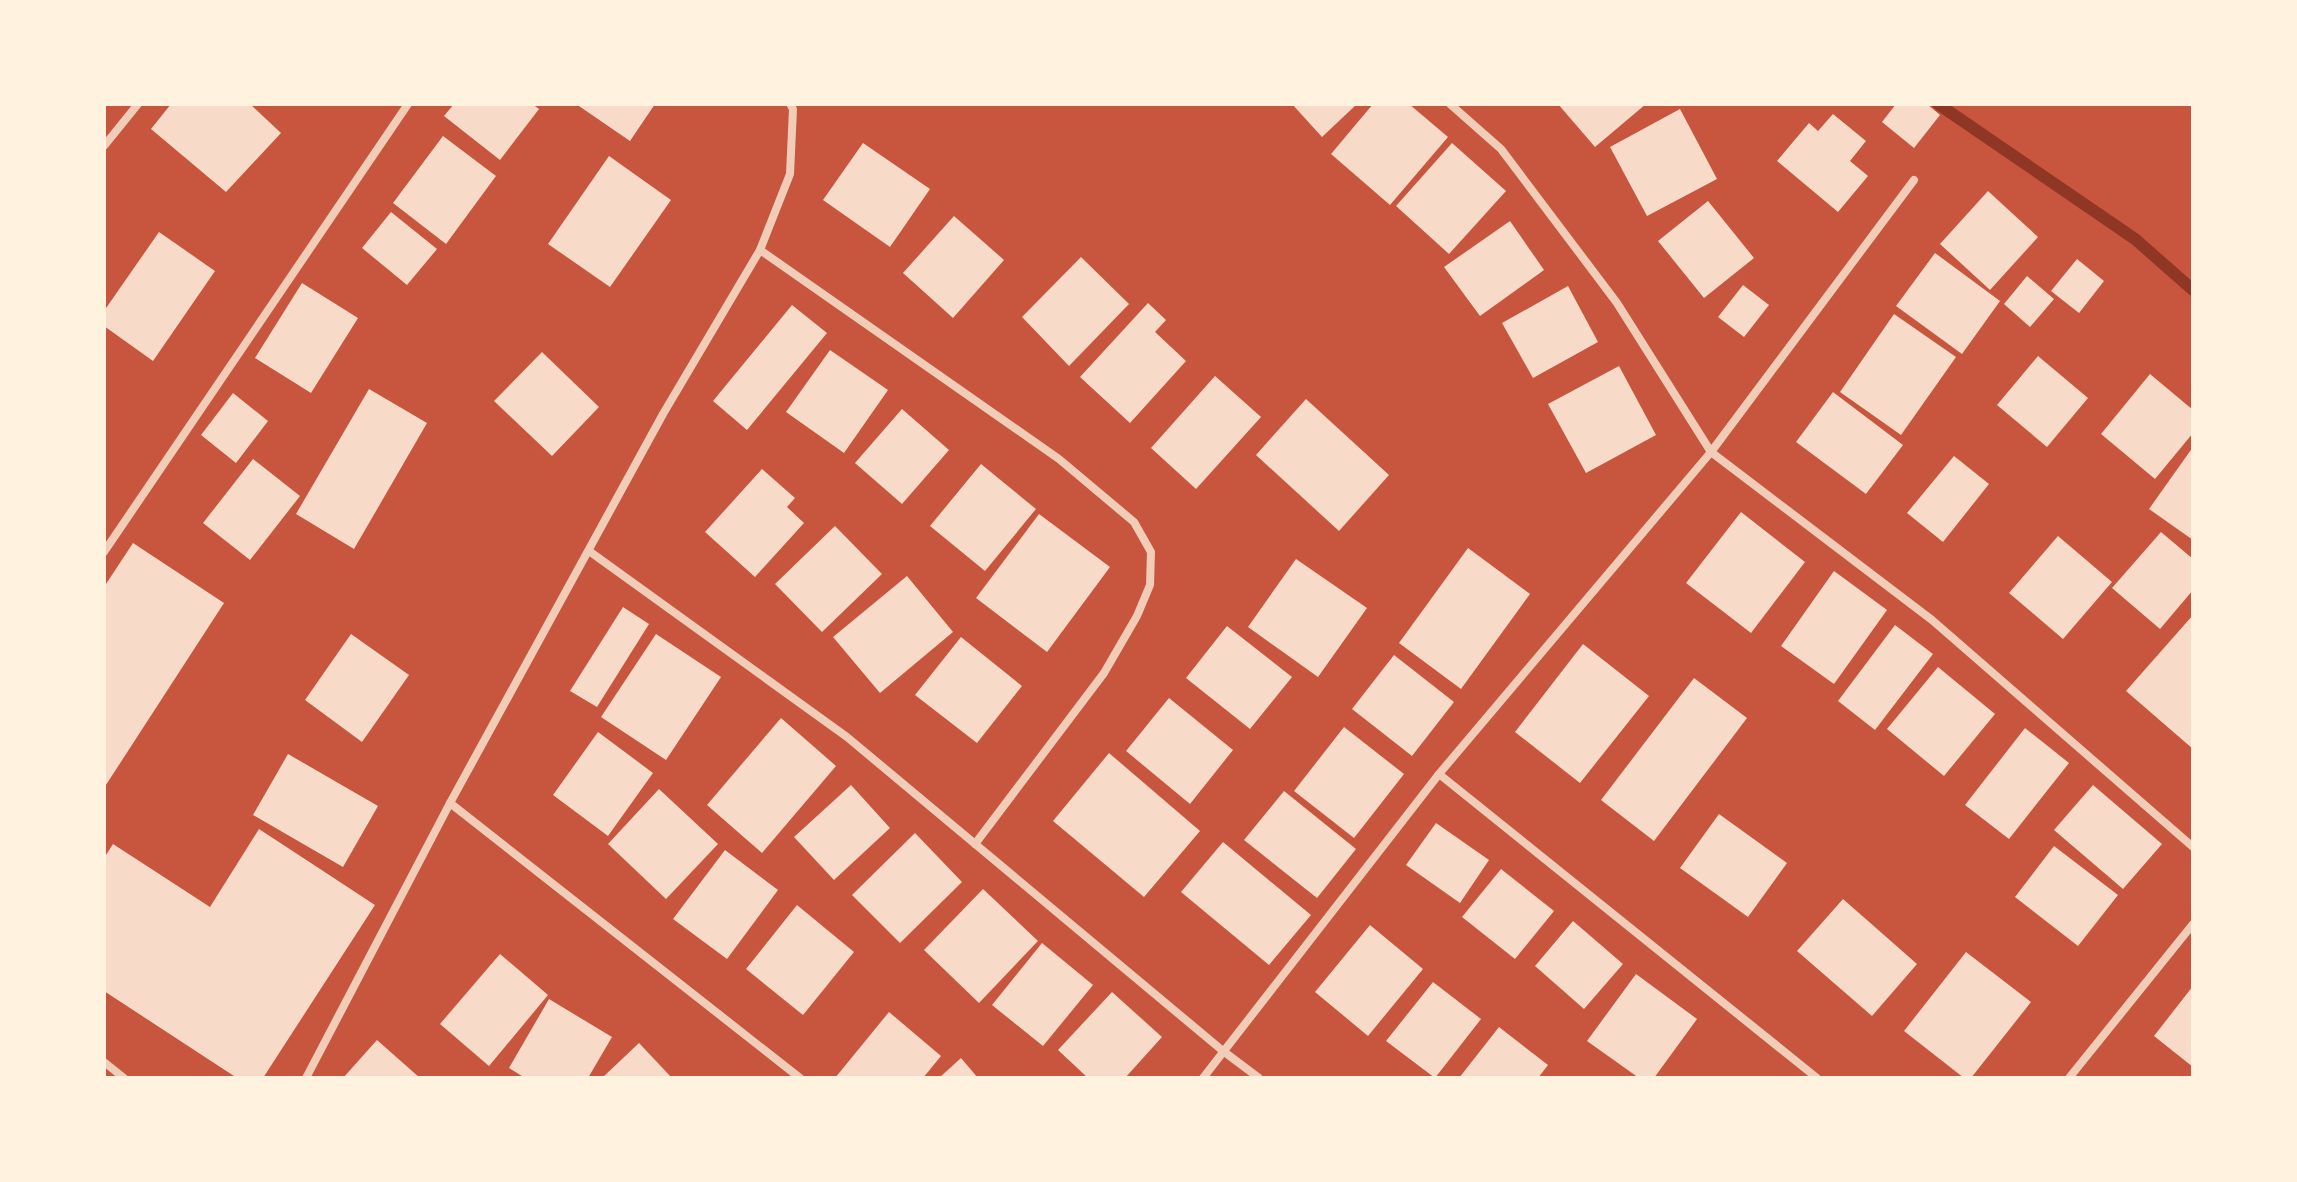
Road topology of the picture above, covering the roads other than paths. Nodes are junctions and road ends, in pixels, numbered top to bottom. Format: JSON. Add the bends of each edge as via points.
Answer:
{"nodes":[{"id":1,"x":138,"y":104,"type":"edge"},
{"id":2,"x":408,"y":104,"type":"edge"},
{"id":3,"x":790,"y":104,"type":"edge"},
{"id":4,"x":1450,"y":104,"type":"edge"},
{"id":5,"x":104,"y":146,"type":"edge"},
{"id":6,"x":1914,"y":180,"type":"dead end"},
{"id":7,"x":760,"y":250,"type":"junction"},
{"id":8,"x":1711,"y":452,"type":"junction"},
{"id":9,"x":589,"y":551,"type":"junction"},
{"id":10,"x":104,"y":552,"type":"edge"},
{"id":11,"x":1439,"y":774,"type":"junction"},
{"id":12,"x":450,"y":803,"type":"junction"},
{"id":13,"x":975,"y":844,"type":"junction"},
{"id":14,"x":2193,"y":847,"type":"edge"},
{"id":15,"x":2193,"y":924,"type":"edge"},
{"id":16,"x":1223,"y":1051,"type":"junction"},
{"id":17,"x":104,"y":1062,"type":"edge"},
{"id":18,"x":124,"y":1078,"type":"edge"},
{"id":19,"x":306,"y":1078,"type":"edge"},
{"id":20,"x":800,"y":1078,"type":"edge"},
{"id":21,"x":1203,"y":1078,"type":"edge"},
{"id":22,"x":1259,"y":1078,"type":"edge"},
{"id":23,"x":1817,"y":1078,"type":"edge"},
{"id":24,"x":2069,"y":1078,"type":"edge"}],
"edges":[{"from":1,"to":5,"type":"street"},
{"from":2,"to":10,"type":"street"},
{"from":3,"to":7,"type":"street","via":[[790,174]]},
{"from":4,"to":8,"type":"street","via":[[1501,149],[1617,303]]},
{"from":6,"to":8,"type":"street"},
{"from":7,"to":9,"type":"street"},
{"from":7,"to":13,"type":"street","via":[[1059,459],[1134,522],[1151,552],[1150,585],[1104,673]]},
{"from":8,"to":11,"type":"street"},
{"from":8,"to":14,"type":"street","via":[[1932,620]]},
{"from":9,"to":12,"type":"street"},
{"from":9,"to":13,"type":"street","via":[[847,737]]},
{"from":11,"to":16,"type":"street"},
{"from":11,"to":23,"type":"street"},
{"from":12,"to":19,"type":"street"},
{"from":12,"to":20,"type":"street"},
{"from":13,"to":16,"type":"street"},
{"from":15,"to":24,"type":"street"},
{"from":16,"to":21,"type":"street"},
{"from":16,"to":22,"type":"street"},
{"from":17,"to":18,"type":"street"}]}
